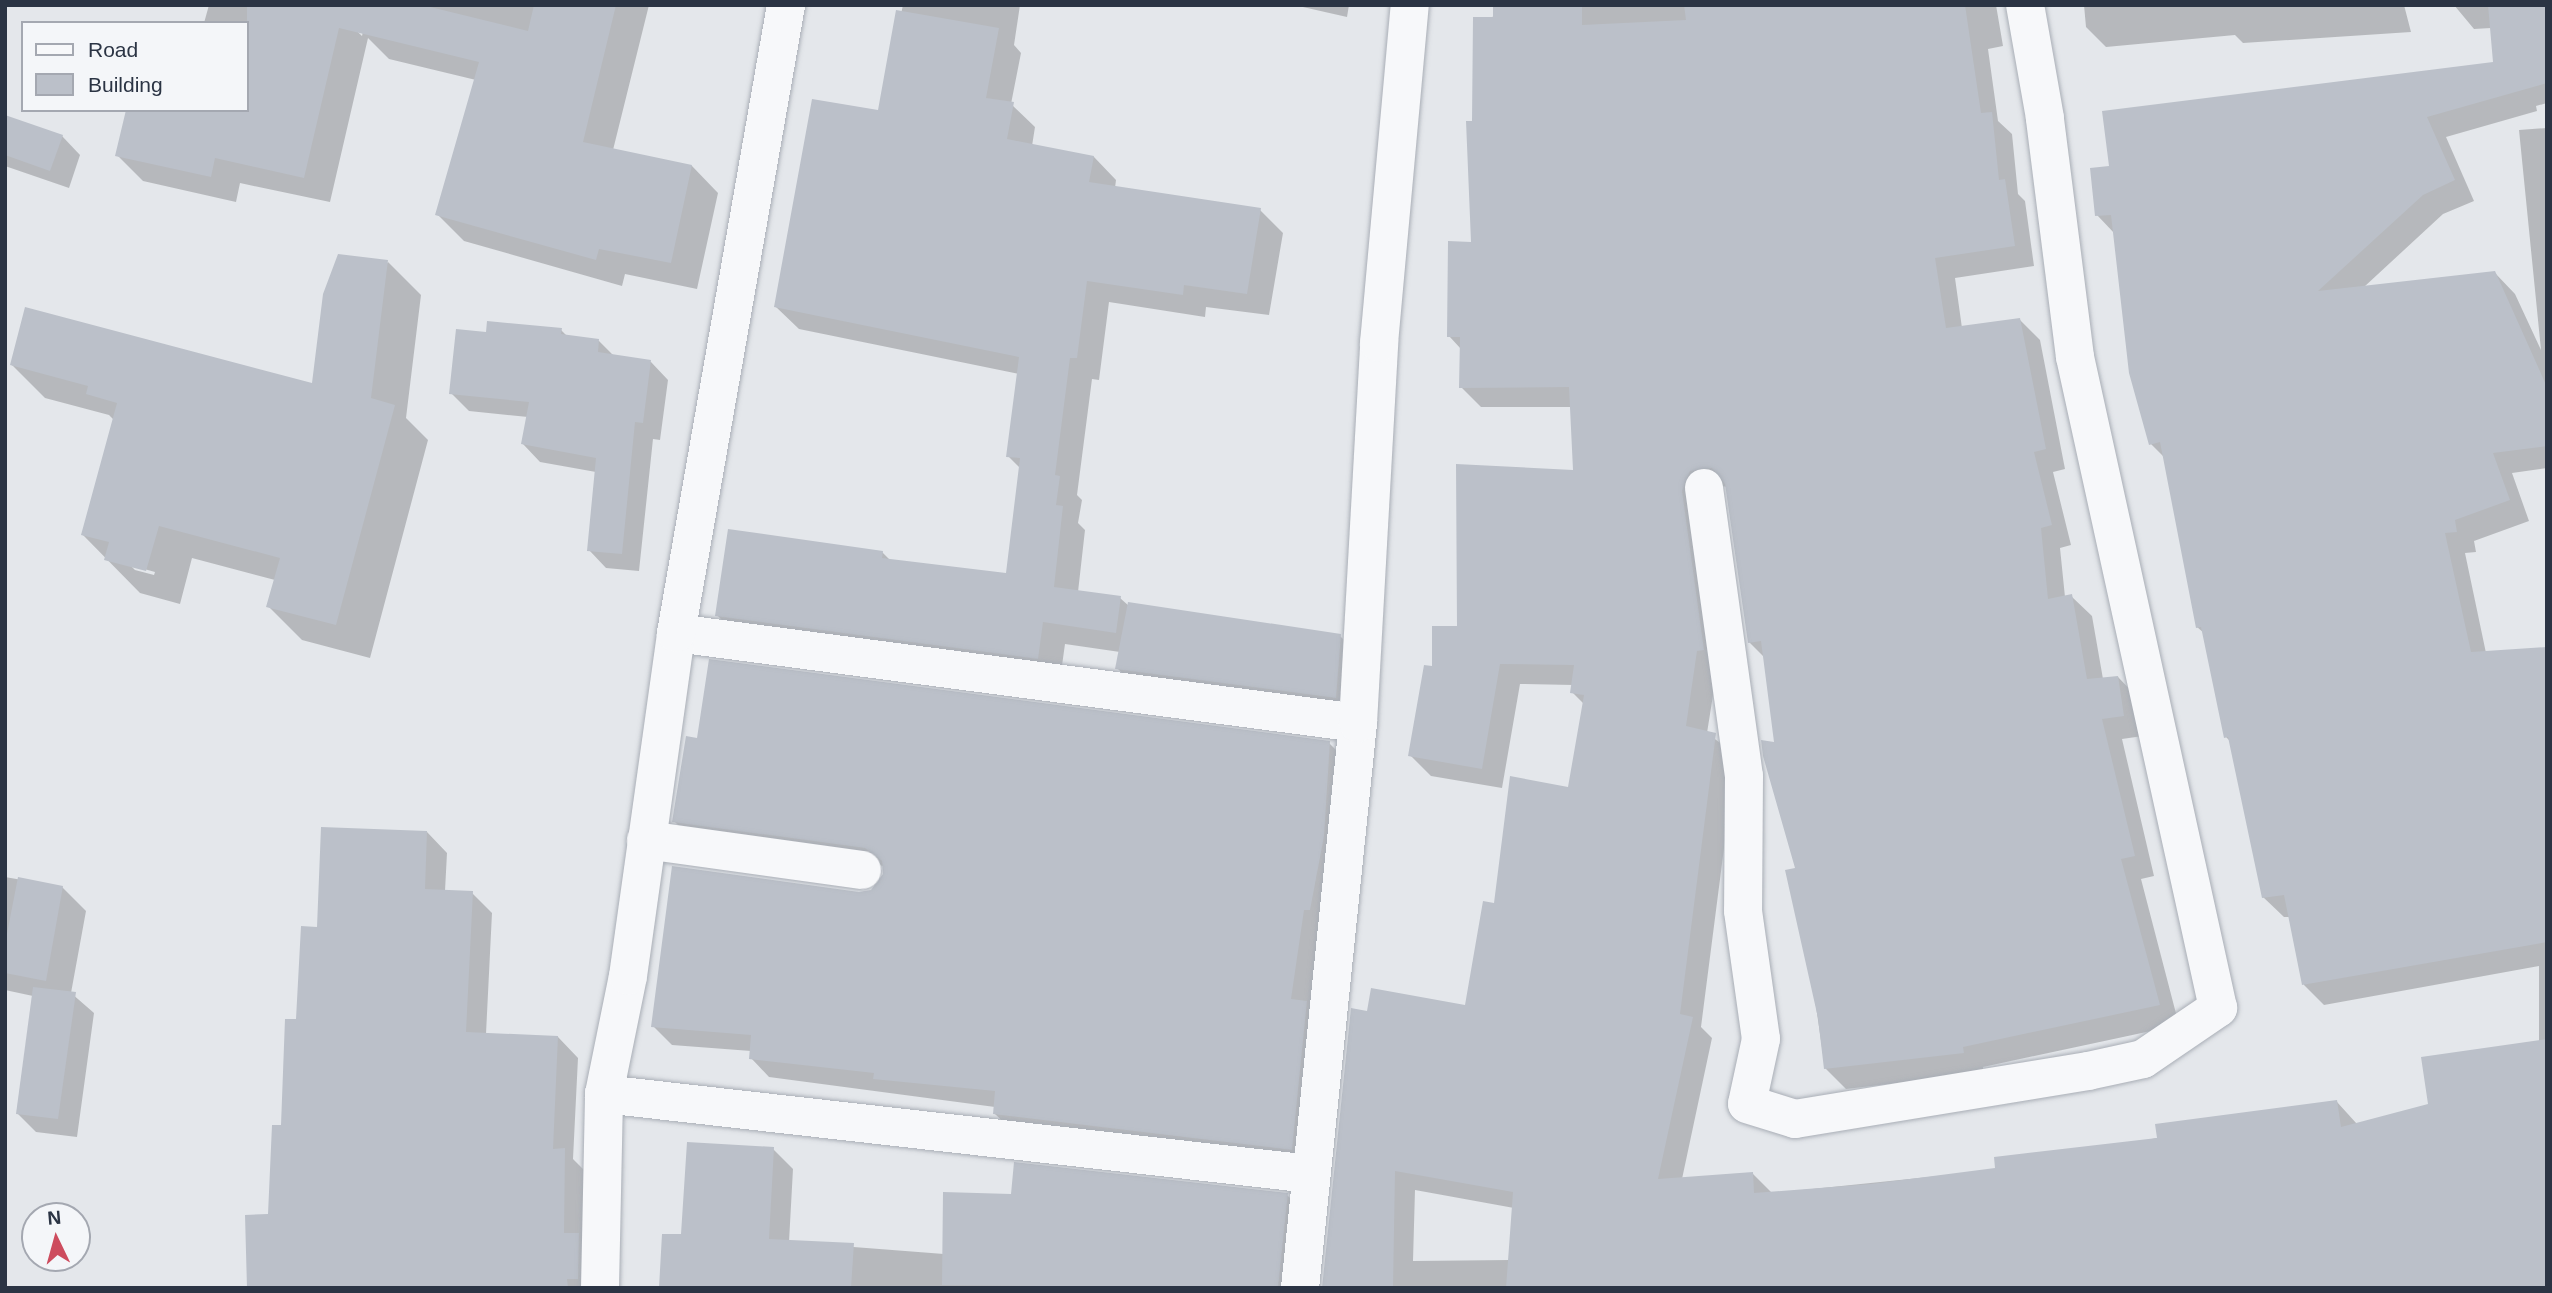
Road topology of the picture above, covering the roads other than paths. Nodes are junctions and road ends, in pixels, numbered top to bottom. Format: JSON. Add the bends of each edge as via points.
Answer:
{"nodes":[{"id":1,"x":786,"y":5,"type":"edge"},
{"id":2,"x":1410,"y":5,"type":"edge"},
{"id":3,"x":2025,"y":5,"type":"edge"},
{"id":4,"x":1704,"y":488,"type":"dead end"},
{"id":5,"x":676,"y":633,"type":"junction"},
{"id":6,"x":1358,"y":723,"type":"junction"},
{"id":7,"x":646,"y":840,"type":"junction"},
{"id":8,"x":862,"y":870,"type":"dead end"},
{"id":9,"x":604,"y":1094,"type":"junction"},
{"id":10,"x":1311,"y":1174,"type":"junction"},
{"id":11,"x":600,"y":1288,"type":"edge"},
{"id":12,"x":1300,"y":1288,"type":"edge"}],
"edges":[{"from":1,"to":5,"type":"street"},
{"from":2,"to":6,"type":"street","via":[[1379,343]]},
{"from":3,"to":4,"type":"street","via":[[2045,118],[2075,357],[2218,1008],[2143,1059],[2088,1071],[1795,1119],[1747,1104],[1761,1039],[1743,911],[1744,776]]},
{"from":5,"to":6,"type":"street"},
{"from":5,"to":7,"type":"street"},
{"from":6,"to":10,"type":"street"},
{"from":7,"to":8,"type":"street"},
{"from":7,"to":9,"type":"street","via":[[628,976]]},
{"from":9,"to":10,"type":"street"},
{"from":9,"to":11,"type":"street"},
{"from":10,"to":12,"type":"street"}]}
